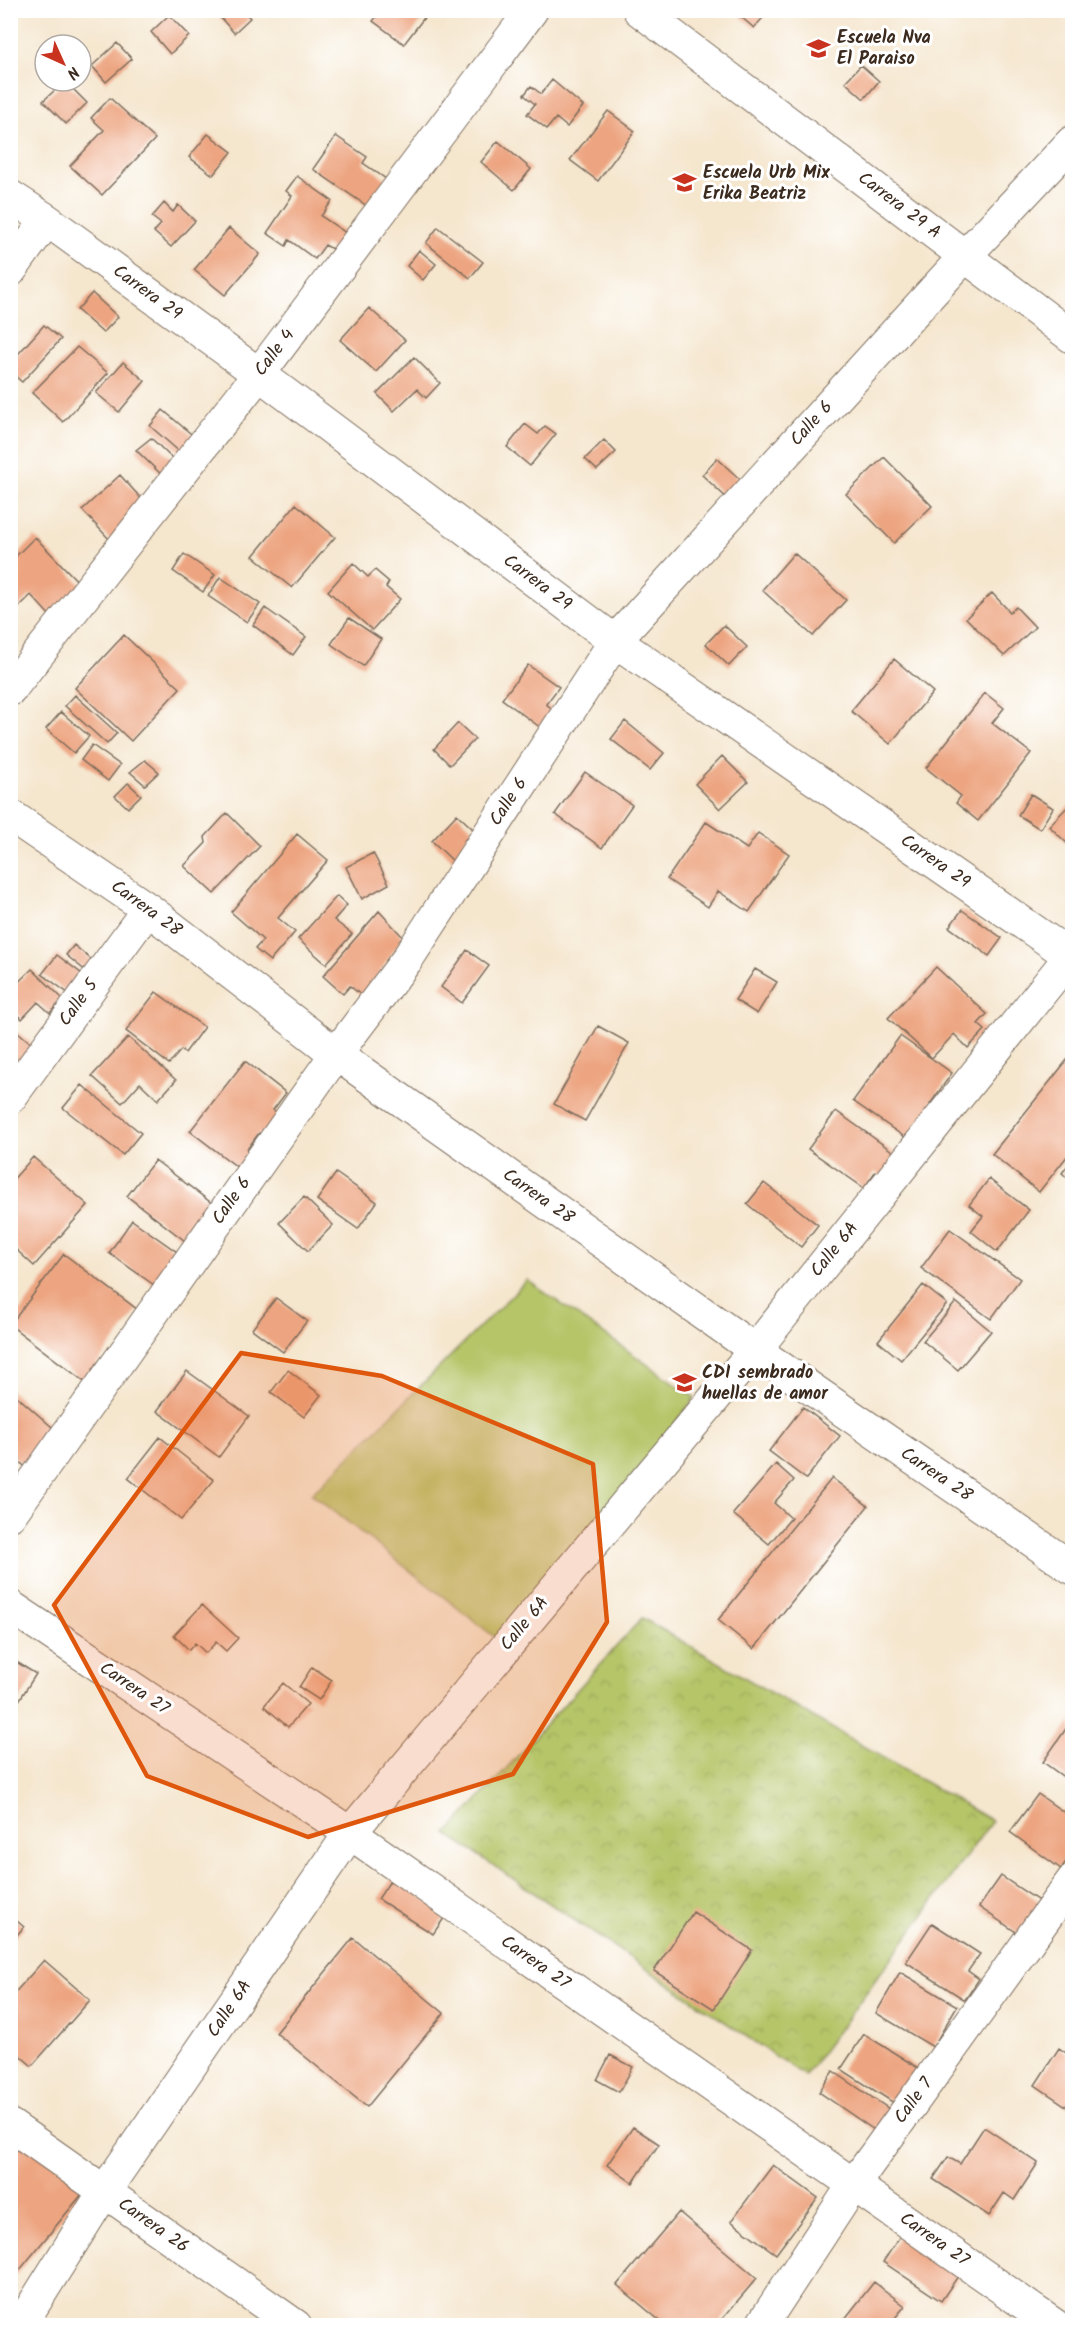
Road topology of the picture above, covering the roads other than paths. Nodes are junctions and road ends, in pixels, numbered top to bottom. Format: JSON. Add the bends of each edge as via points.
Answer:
{"nodes":[{"id":1,"x":532,"y":10,"type":"edge"},
{"id":2,"x":639,"y":10,"type":"edge"},
{"id":3,"x":1072,"y":142,"type":"edge"},
{"id":4,"x":10,"y":196,"type":"edge"},
{"id":5,"x":48,"y":220,"type":"junction"},
{"id":6,"x":965,"y":256,"type":"junction"},
{"id":7,"x":10,"y":271,"type":"edge"},
{"id":8,"x":1072,"y":337,"type":"edge"},
{"id":9,"x":259,"y":374,"type":"junction"},
{"id":10,"x":615,"y":641,"type":"junction"},
{"id":11,"x":10,"y":690,"type":"edge"},
{"id":12,"x":10,"y":816,"type":"edge"},
{"id":13,"x":148,"y":909,"type":"junction"},
{"id":14,"x":1072,"y":956,"type":"edge"},
{"id":15,"x":336,"y":1054,"type":"junction"},
{"id":16,"x":10,"y":1098,"type":"edge"},
{"id":17,"x":755,"y":1350,"type":"junction"},
{"id":18,"x":10,"y":1515,"type":"edge"},
{"id":19,"x":1072,"y":1568,"type":"edge"},
{"id":20,"x":10,"y":1606,"type":"edge"},
{"id":21,"x":350,"y":1833,"type":"junction"},
{"id":22,"x":1072,"y":1881,"type":"edge"},
{"id":23,"x":10,"y":2125,"type":"edge"},
{"id":24,"x":854,"y":2184,"type":"junction"},
{"id":25,"x":104,"y":2192,"type":"junction"},
{"id":26,"x":20,"y":2325,"type":"edge"},
{"id":27,"x":296,"y":2325,"type":"edge"},
{"id":28,"x":761,"y":2325,"type":"edge"},
{"id":29,"x":1056,"y":2325,"type":"edge"}],
"edges":[{"from":1,"to":9,"type":"street","name":"Calle 4"},
{"from":2,"to":6,"type":"street","name":"Carrera 29 A"},
{"from":3,"to":6,"type":"street","name":"Calle 6"},
{"from":4,"to":5,"type":"street","name":"Carrera 29"},
{"from":5,"to":7,"type":"street"},
{"from":5,"to":9,"type":"street","name":"Carrera 29"},
{"from":6,"to":8,"type":"street","name":"Carrera 29 A"},
{"from":6,"to":10,"type":"street","name":"Calle 6"},
{"from":9,"to":10,"type":"street","name":"Carrera 29"},
{"from":9,"to":11,"type":"street","name":"Calle 4"},
{"from":10,"to":14,"type":"street","name":"Carrera 29"},
{"from":10,"to":15,"type":"street","name":"Calle 6","via":[[406,961]]},
{"from":12,"to":13,"type":"street","name":"Carrera 28"},
{"from":13,"to":15,"type":"street","name":"Carrera 28"},
{"from":13,"to":16,"type":"street","name":"Calle 5"},
{"from":14,"to":17,"type":"street","name":"Calle 6A"},
{"from":15,"to":17,"type":"street","name":"Carrera 28"},
{"from":15,"to":18,"type":"street","name":"Calle 6"},
{"from":17,"to":19,"type":"street","name":"Carrera 28"},
{"from":17,"to":21,"type":"street","name":"Calle 6A"},
{"from":20,"to":21,"type":"street","name":"Carrera 27"},
{"from":21,"to":24,"type":"street","name":"Carrera 27"},
{"from":21,"to":25,"type":"street","name":"Calle 6A"},
{"from":22,"to":24,"type":"street","name":"Calle 7"},
{"from":23,"to":25,"type":"street","name":"Carrera 26"},
{"from":24,"to":28,"type":"street","name":"Calle 7"},
{"from":24,"to":29,"type":"street","name":"Carrera 27"},
{"from":25,"to":26,"type":"street","name":"Calle 6A"},
{"from":25,"to":27,"type":"street","name":"Carrera 26"}]}
